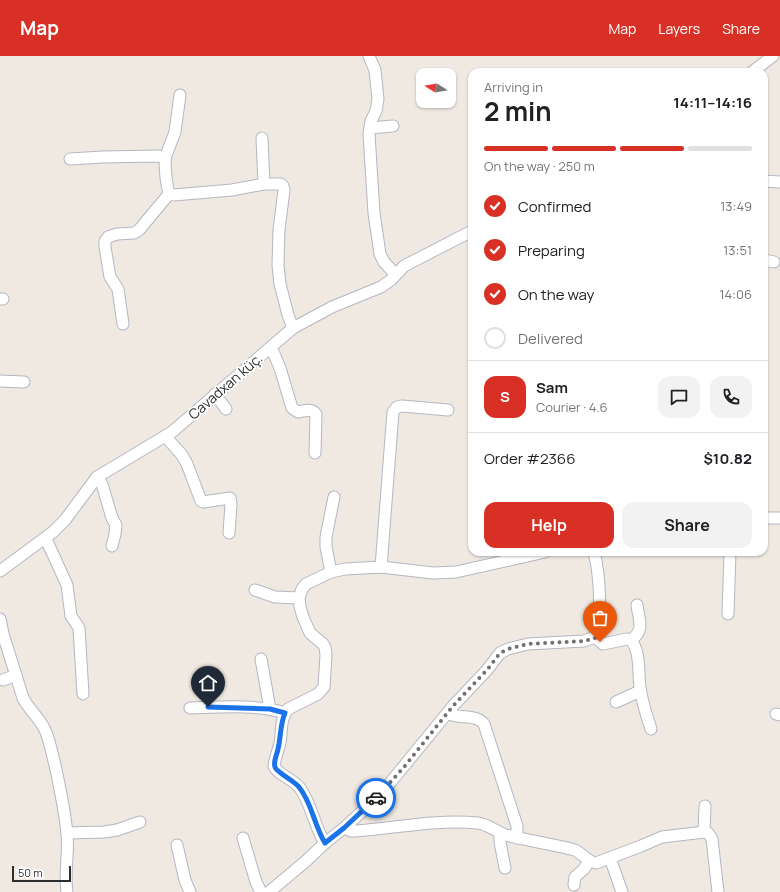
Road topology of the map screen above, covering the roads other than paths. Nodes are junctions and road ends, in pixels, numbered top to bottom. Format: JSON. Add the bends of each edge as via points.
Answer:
{"nodes":[{"id":1,"x":369,"y":56,"type":"edge"},
{"id":2,"x":773,"y":56,"type":"edge"},
{"id":3,"x":760,"y":68,"type":"edge"},
{"id":4,"x":180,"y":95,"type":"dead end"},
{"id":5,"x":392,"y":126,"type":"dead end"},
{"id":6,"x":370,"y":128,"type":"junction"},
{"id":7,"x":262,"y":138,"type":"dead end"},
{"id":8,"x":165,"y":158,"type":"junction"},
{"id":9,"x":70,"y":160,"type":"dead end"},
{"id":10,"x":768,"y":181,"type":"edge"},
{"id":11,"x":780,"y":182,"type":"edge"},
{"id":12,"x":264,"y":184,"type":"junction"},
{"id":13,"x":169,"y":194,"type":"junction"},
{"id":14,"x":468,"y":232,"type":"edge"},
{"id":15,"x":395,"y":274,"type":"junction"},
{"id":16,"x":123,"y":324,"type":"dead end"},
{"id":17,"x":293,"y":328,"type":"junction"},
{"id":18,"x":271,"y":347,"type":"junction"},
{"id":19,"x":0,"y":382,"type":"edge"},
{"id":20,"x":24,"y":382,"type":"dead end"},
{"id":21,"x":215,"y":394,"type":"junction"},
{"id":22,"x":226,"y":409,"type":"dead end"},
{"id":23,"x":448,"y":410,"type":"dead end"},
{"id":24,"x":165,"y":436,"type":"junction"},
{"id":25,"x":315,"y":453,"type":"dead end"},
{"id":26,"x":97,"y":477,"type":"junction"},
{"id":27,"x":334,"y":497,"type":"dead end"},
{"id":28,"x":768,"y":518,"type":"edge"},
{"id":29,"x":780,"y":518,"type":"edge"},
{"id":30,"x":229,"y":533,"type":"dead end"},
{"id":31,"x":46,"y":539,"type":"junction"},
{"id":32,"x":112,"y":546,"type":"dead end"},
{"id":33,"x":527,"y":556,"type":"edge"},
{"id":34,"x":595,"y":556,"type":"edge"},
{"id":35,"x":730,"y":556,"type":"edge"},
{"id":36,"x":381,"y":567,"type":"junction"},
{"id":37,"x":0,"y":571,"type":"edge"},
{"id":38,"x":331,"y":572,"type":"junction"},
{"id":39,"x":255,"y":590,"type":"dead end"},
{"id":40,"x":298,"y":598,"type":"junction"},
{"id":41,"x":637,"y":605,"type":"dead end"},
{"id":42,"x":728,"y":614,"type":"dead end"},
{"id":43,"x":0,"y":619,"type":"edge"},
{"id":44,"x":595,"y":638,"type":"junction"},
{"id":45,"x":631,"y":640,"type":"junction"},
{"id":46,"x":261,"y":659,"type":"dead end"},
{"id":47,"x":16,"y":675,"type":"junction"},
{"id":48,"x":3,"y":680,"type":"dead end"},
{"id":49,"x":640,"y":691,"type":"junction"},
{"id":50,"x":83,"y":694,"type":"dead end"},
{"id":51,"x":616,"y":702,"type":"dead end"},
{"id":52,"x":190,"y":708,"type":"dead end"},
{"id":53,"x":270,"y":709,"type":"junction"},
{"id":54,"x":285,"y":713,"type":"junction"},
{"id":55,"x":448,"y":713,"type":"junction"},
{"id":56,"x":651,"y":729,"type":"dead end"},
{"id":57,"x":705,"y":806,"type":"dead end"},
{"id":58,"x":140,"y":822,"type":"dead end"},
{"id":59,"x":344,"y":828,"type":"junction"},
{"id":60,"x":704,"y":832,"type":"junction"},
{"id":61,"x":67,"y":833,"type":"junction"},
{"id":62,"x":500,"y":833,"type":"junction"},
{"id":63,"x":243,"y":838,"type":"dead end"},
{"id":64,"x":517,"y":838,"type":"junction"},
{"id":65,"x":325,"y":843,"type":"junction"},
{"id":66,"x":177,"y":845,"type":"dead end"},
{"id":67,"x":610,"y":858,"type":"junction"},
{"id":68,"x":589,"y":861,"type":"junction"},
{"id":69,"x":505,"y":868,"type":"dead end"},
{"id":70,"x":574,"y":885,"type":"dead end"},
{"id":71,"x":67,"y":892,"type":"edge"},
{"id":72,"x":190,"y":892,"type":"edge"},
{"id":73,"x":261,"y":892,"type":"edge"},
{"id":74,"x":269,"y":892,"type":"edge"},
{"id":75,"x":622,"y":892,"type":"edge"},
{"id":76,"x":718,"y":892,"type":"edge"}],
"edges":[{"from":1,"to":6,"type":"street","via":[[374,70],[378,99]]},
{"from":2,"to":3,"type":"street"},
{"from":4,"to":8,"type":"street","via":[[176,132]]},
{"from":5,"to":6,"type":"street"},
{"from":6,"to":15,"type":"street","via":[[373,206],[379,248],[384,262]]},
{"from":7,"to":12,"type":"street"},
{"from":8,"to":9,"type":"street","via":[[158,156]]},
{"from":8,"to":13,"type":"street"},
{"from":10,"to":11,"type":"street"},
{"from":12,"to":13,"type":"street","via":[[181,196]]},
{"from":12,"to":17,"type":"street","via":[[281,184],[284,190],[278,265]]},
{"from":13,"to":16,"type":"street","via":[[139,230],[108,237],[105,242],[110,277],[118,289]]},
{"from":14,"to":15,"type":"street","name":"Cavadxan küç."},
{"from":15,"to":17,"type":"street","name":"Cavadxan küç.","via":[[381,287],[332,307]]},
{"from":17,"to":18,"type":"street","name":"Cavadxan küç."},
{"from":18,"to":21,"type":"street","name":"Cavadxan küç."},
{"from":18,"to":25,"type":"street","via":[[292,408],[298,412],[312,410],[316,414]]},
{"from":19,"to":20,"type":"street"},
{"from":21,"to":22,"type":"street"},
{"from":21,"to":24,"type":"street","name":"Cavadxan küç."},
{"from":23,"to":36,"type":"street","via":[[402,406],[393,412]]},
{"from":24,"to":26,"type":"street","name":"Cavadxan küç."},
{"from":24,"to":30,"type":"street","via":[[182,455],[203,502],[230,498],[232,504]]},
{"from":26,"to":31,"type":"street","name":"Cavadxan küç.","via":[[65,520]]},
{"from":26,"to":32,"type":"street","via":[[102,484],[116,525]]},
{"from":27,"to":38,"type":"street","via":[[326,537]]},
{"from":28,"to":29,"type":"street"},
{"from":31,"to":37,"type":"street","name":"Cavadxan küç."},
{"from":31,"to":50,"type":"street","via":[[67,585],[70,616],[79,628]]},
{"from":33,"to":36,"type":"street","via":[[456,572],[433,573]]},
{"from":34,"to":44,"type":"street","via":[[600,581]]},
{"from":35,"to":42,"type":"street"},
{"from":36,"to":38,"type":"street"},
{"from":38,"to":40,"type":"street","via":[[306,584]]},
{"from":39,"to":40,"type":"street","via":[[276,597]]},
{"from":40,"to":54,"type":"street","via":[[310,633],[325,647],[325,682],[318,694]]},
{"from":41,"to":45,"type":"street","via":[[640,629],[637,636]]},
{"from":43,"to":47,"type":"street"},
{"from":44,"to":45,"type":"street","via":[[603,644]]},
{"from":44,"to":55,"type":"street","via":[[584,641],[528,644],[504,651]]},
{"from":45,"to":49,"type":"street","via":[[637,654]]},
{"from":46,"to":53,"type":"street"},
{"from":47,"to":48,"type":"street"},
{"from":47,"to":61,"type":"street","via":[[27,705],[40,721],[49,739]]},
{"from":49,"to":51,"type":"street"},
{"from":49,"to":56,"type":"street"},
{"from":52,"to":53,"type":"street"},
{"from":53,"to":54,"type":"street"},
{"from":54,"to":65,"type":"street","via":[[274,766],[278,772],[294,782],[304,795]]},
{"from":55,"to":59,"type":"street","via":[[381,794]]},
{"from":55,"to":64,"type":"street","via":[[457,717],[478,719],[484,724],[517,826]]},
{"from":57,"to":60,"type":"street"},
{"from":58,"to":61,"type":"street","via":[[104,832]]},
{"from":59,"to":62,"type":"street","via":[[355,831],[452,822],[480,823]]},
{"from":59,"to":65,"type":"street"},
{"from":60,"to":67,"type":"street","via":[[662,837]]},
{"from":60,"to":76,"type":"street","via":[[712,839]]},
{"from":61,"to":71,"type":"street"},
{"from":62,"to":64,"type":"street"},
{"from":62,"to":69,"type":"street"},
{"from":63,"to":73,"type":"street"},
{"from":64,"to":68,"type":"street","via":[[575,850]]},
{"from":65,"to":74,"type":"street"},
{"from":66,"to":72,"type":"street"},
{"from":67,"to":68,"type":"street","via":[[596,863]]},
{"from":67,"to":75,"type":"street"},
{"from":68,"to":70,"type":"street","via":[[575,877]]}]}
